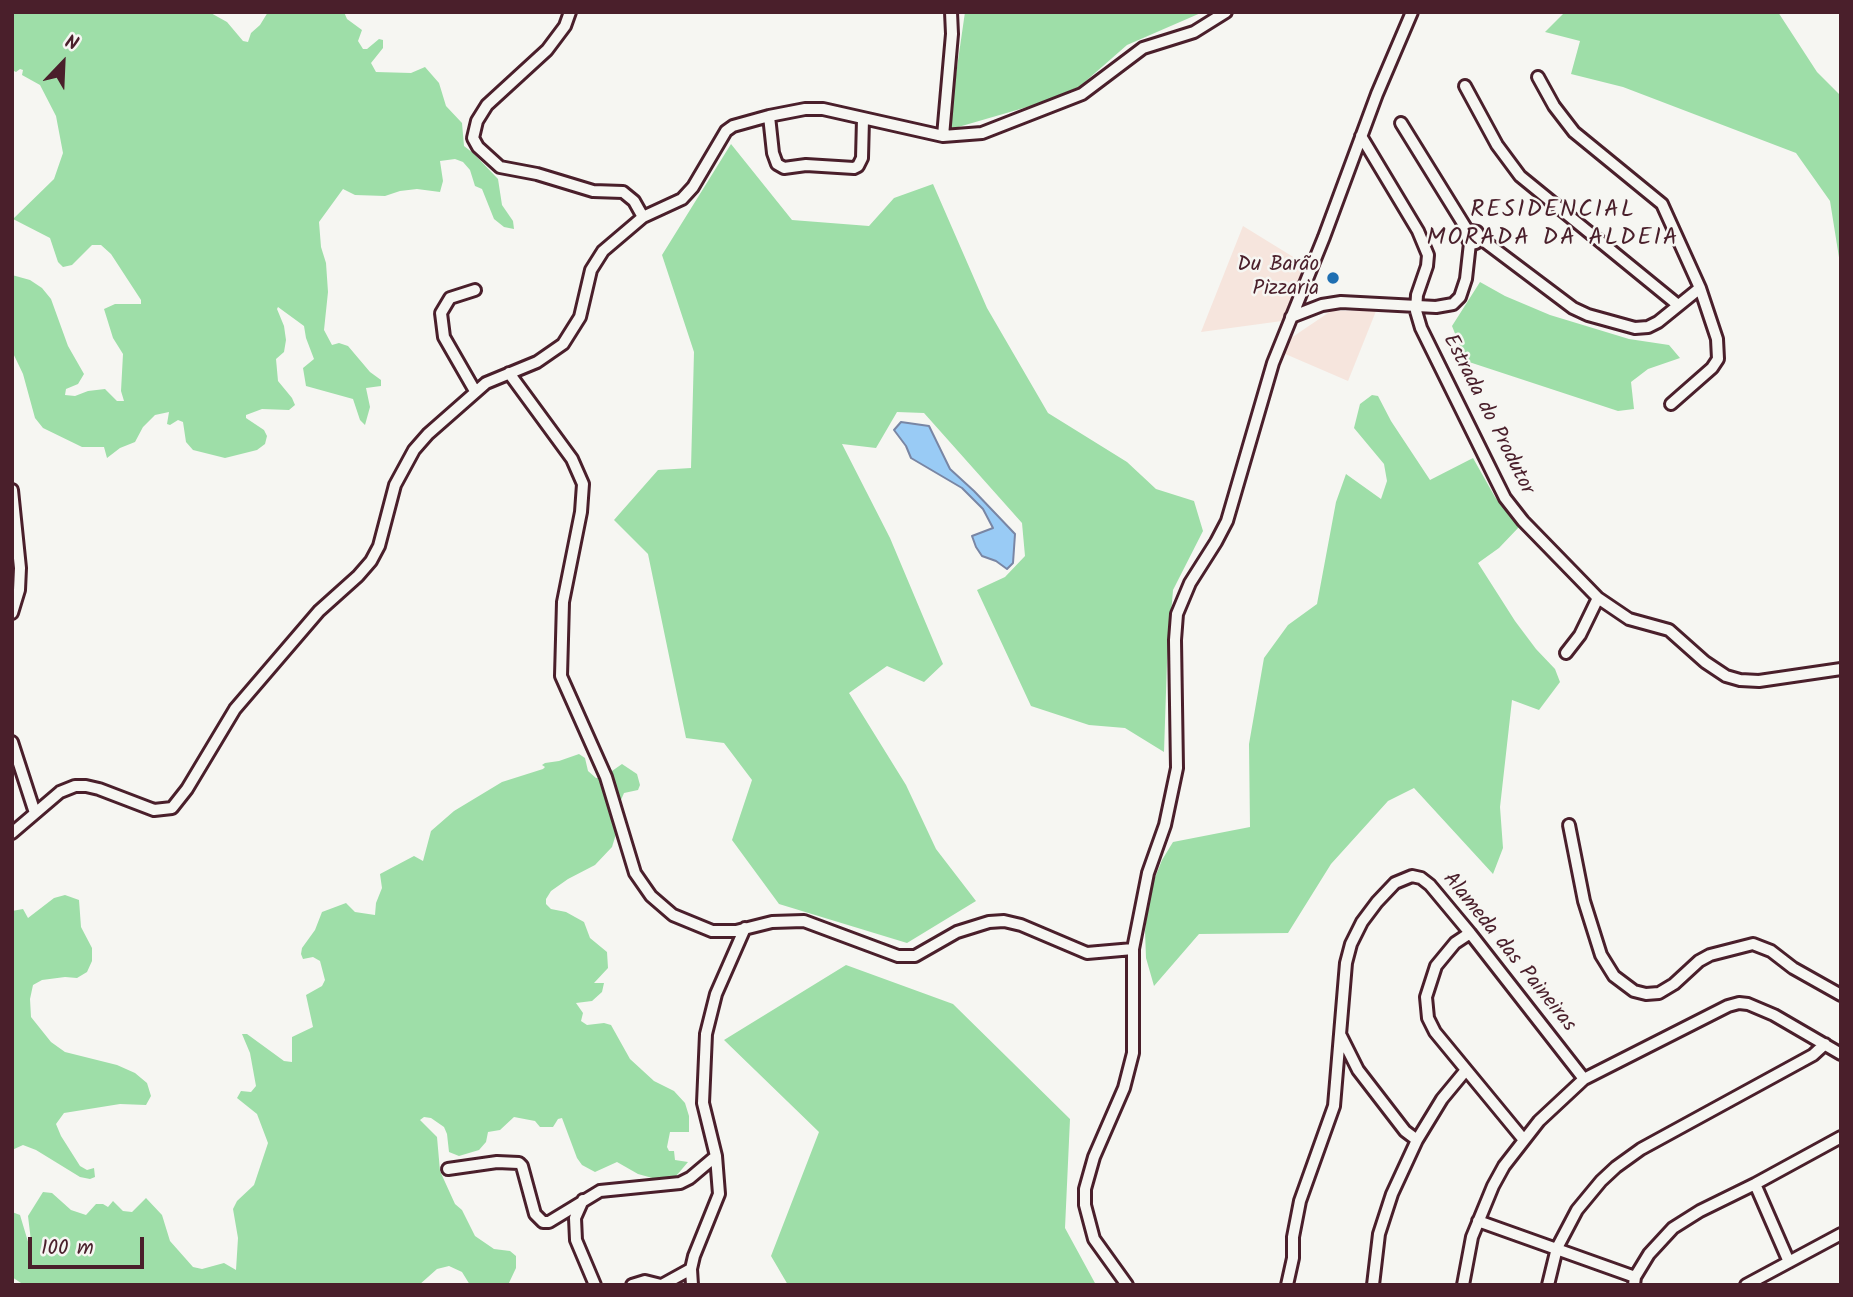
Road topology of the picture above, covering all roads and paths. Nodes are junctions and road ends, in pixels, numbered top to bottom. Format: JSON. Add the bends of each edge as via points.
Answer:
{"nodes":[{"id":1,"x":570,"y":12,"type":"edge"},
{"id":2,"x":951,"y":12,"type":"edge"},
{"id":3,"x":1226,"y":12,"type":"edge"},
{"id":4,"x":1412,"y":12,"type":"edge"},
{"id":5,"x":1538,"y":76,"type":"dead end"},
{"id":6,"x":1465,"y":86,"type":"dead end"},
{"id":7,"x":769,"y":116,"type":"junction"},
{"id":8,"x":863,"y":119,"type":"junction"},
{"id":9,"x":1401,"y":123,"type":"dead end"},
{"id":10,"x":943,"y":136,"type":"junction"},
{"id":11,"x":1361,"y":136,"type":"junction"},
{"id":12,"x":643,"y":216,"type":"junction"},
{"id":13,"x":1473,"y":238,"type":"junction"},
{"id":14,"x":1700,"y":288,"type":"junction"},
{"id":15,"x":475,"y":290,"type":"dead end"},
{"id":16,"x":1416,"y":305,"type":"junction"},
{"id":17,"x":1678,"y":305,"type":"junction"},
{"id":18,"x":1292,"y":317,"type":"junction"},
{"id":19,"x":509,"y":373,"type":"junction"},
{"id":20,"x":475,"y":391,"type":"junction"},
{"id":21,"x":1671,"y":404,"type":"dead end"},
{"id":22,"x":12,"y":490,"type":"edge"},
{"id":23,"x":1598,"y":598,"type":"junction"},
{"id":24,"x":12,"y":613,"type":"edge"},
{"id":25,"x":1566,"y":653,"type":"dead end"},
{"id":26,"x":1841,"y":669,"type":"edge"},
{"id":27,"x":12,"y":742,"type":"edge"},
{"id":28,"x":35,"y":813,"type":"junction"},
{"id":29,"x":1569,"y":825,"type":"dead end"},
{"id":30,"x":12,"y":832,"type":"edge"},
{"id":31,"x":745,"y":928,"type":"junction"},
{"id":32,"x":1471,"y":933,"type":"junction"},
{"id":33,"x":1133,"y":949,"type":"junction"},
{"id":34,"x":1841,"y":995,"type":"edge"},
{"id":35,"x":1808,"y":1035,"type":"junction"},
{"id":36,"x":1341,"y":1037,"type":"junction"},
{"id":37,"x":1825,"y":1044,"type":"junction"},
{"id":38,"x":1841,"y":1054,"type":"edge"},
{"id":39,"x":1351,"y":1056,"type":"junction"},
{"id":40,"x":1339,"y":1060,"type":"junction"},
{"id":41,"x":1802,"y":1060,"type":"junction"},
{"id":42,"x":1358,"y":1070,"type":"junction"},
{"id":43,"x":1466,"y":1070,"type":"junction"},
{"id":44,"x":1584,"y":1079,"type":"junction"},
{"id":45,"x":1337,"y":1088,"type":"junction"},
{"id":46,"x":1841,"y":1137,"type":"edge"},
{"id":47,"x":1417,"y":1140,"type":"junction"},
{"id":48,"x":1524,"y":1140,"type":"junction"},
{"id":49,"x":716,"y":1156,"type":"junction"},
{"id":50,"x":448,"y":1169,"type":"dead end"},
{"id":51,"x":1755,"y":1184,"type":"junction"},
{"id":52,"x":583,"y":1200,"type":"junction"},
{"id":53,"x":1478,"y":1221,"type":"junction"},
{"id":54,"x":1841,"y":1234,"type":"edge"},
{"id":55,"x":1557,"y":1248,"type":"junction"},
{"id":56,"x":1789,"y":1262,"type":"junction"},
{"id":57,"x":691,"y":1269,"type":"junction"},
{"id":58,"x":1635,"y":1281,"type":"edge"},
{"id":59,"x":595,"y":1285,"type":"edge"},
{"id":60,"x":632,"y":1285,"type":"edge"},
{"id":61,"x":662,"y":1285,"type":"edge"},
{"id":62,"x":692,"y":1285,"type":"edge"},
{"id":63,"x":1127,"y":1285,"type":"edge"},
{"id":64,"x":1287,"y":1285,"type":"edge"},
{"id":65,"x":1373,"y":1285,"type":"edge"},
{"id":66,"x":1463,"y":1285,"type":"edge"},
{"id":67,"x":1548,"y":1285,"type":"edge"},
{"id":68,"x":1745,"y":1285,"type":"edge"}],
"edges":[{"from":1,"to":12,"type":"street","via":[[551,44],[487,105],[473,138],[500,167],[593,191],[623,192]]},
{"from":2,"to":10,"type":"street"},
{"from":3,"to":10,"type":"street","via":[[1194,32],[1143,48],[1064,103],[982,133]]},
{"from":4,"to":11,"type":"street"},
{"from":5,"to":14,"type":"street","via":[[1574,132],[1662,204]]},
{"from":6,"to":17,"type":"street","via":[[1520,176]]},
{"from":7,"to":8,"type":"street","via":[[823,109]]},
{"from":7,"to":8,"type":"street","via":[[773,153],[784,168],[858,166]]},
{"from":7,"to":12,"type":"street","via":[[726,131],[682,199]]},
{"from":8,"to":10,"type":"street"},
{"from":9,"to":13,"type":"street"},
{"from":11,"to":16,"type":"street","via":[[1424,243],[1427,266]]},
{"from":11,"to":18,"type":"street"},
{"from":12,"to":19,"type":"street","via":[[616,237],[596,261],[580,317],[563,344],[537,362]]},
{"from":13,"to":16,"type":"street","via":[[1457,301],[1449,306]]},
{"from":13,"to":17,"type":"street","via":[[1588,315],[1643,328]]},
{"from":14,"to":17,"type":"street"},
{"from":14,"to":21,"type":"street","via":[[1717,339],[1718,359]]},
{"from":15,"to":20,"type":"street","via":[[450,298],[441,313],[444,337]]},
{"from":16,"to":18,"type":"street","via":[[1341,302]]},
{"from":16,"to":23,"type":"street","name":"Estrada do Produtor","via":[[1421,328],[1505,498]]},
{"from":18,"to":33,"type":"street","via":[[1273,363],[1227,521],[1177,614],[1177,768]]},
{"from":19,"to":20,"type":"street"},
{"from":19,"to":31,"type":"street","via":[[572,459],[583,484],[563,602],[561,676],[606,777],[635,873],[651,897],[673,915],[712,931]]},
{"from":20,"to":28,"type":"street","via":[[428,434],[403,465],[371,561],[319,611],[235,709],[172,808],[154,810],[75,786]]},
{"from":22,"to":24,"type":"street","via":[[20,568]]},
{"from":23,"to":25,"type":"street"},
{"from":23,"to":26,"type":"street","name":"Estrada do Produtor","via":[[1629,619],[1669,630],[1705,662],[1733,678],[1759,681]]},
{"from":27,"to":28,"type":"street"},
{"from":28,"to":30,"type":"street"},
{"from":29,"to":34,"type":"street","via":[[1584,901],[1601,955],[1614,976],[1634,991],[1659,993],[1710,955],[1753,944]]},
{"from":31,"to":33,"type":"street","via":[[804,922],[909,957],[957,932],[1004,921],[1087,953]]},
{"from":31,"to":49,"type":"street","via":[[716,994],[706,1034],[703,1102]]},
{"from":32,"to":36,"type":"street","name":"Alameda das Paineiras","via":[[1421,878],[1412,876],[1395,883],[1362,922],[1352,944],[1346,963]]},
{"from":32,"to":43,"type":"street","via":[[1455,943],[1436,966],[1426,997],[1435,1032]]},
{"from":32,"to":44,"type":"street","name":"Alameda das Paineiras"},
{"from":33,"to":63,"type":"street","via":[[1135,1039],[1131,1066],[1085,1189],[1094,1238]]},
{"from":35,"to":37,"type":"street"},
{"from":35,"to":41,"type":"street"},
{"from":35,"to":44,"type":"street","via":[[1748,1004],[1728,1006]]},
{"from":36,"to":39,"type":"street"},
{"from":36,"to":40,"type":"street","name":"Alameda das Paineiras"},
{"from":37,"to":38,"type":"street"},
{"from":37,"to":41,"type":"street"},
{"from":39,"to":40,"type":"street"},
{"from":39,"to":42,"type":"street"},
{"from":40,"to":45,"type":"street","name":"Alameda das Paineiras"},
{"from":41,"to":55,"type":"street","via":[[1616,1167],[1587,1197]]},
{"from":42,"to":45,"type":"street"},
{"from":42,"to":47,"type":"street"},
{"from":43,"to":47,"type":"street"},
{"from":43,"to":48,"type":"street"},
{"from":44,"to":48,"type":"street"},
{"from":45,"to":64,"type":"street","name":"Alameda das Paineiras","via":[[1300,1201]]},
{"from":46,"to":51,"type":"street"},
{"from":47,"to":65,"type":"street","via":[[1384,1215]]},
{"from":48,"to":53,"type":"street","via":[[1504,1166]]},
{"from":49,"to":52,"type":"street","via":[[680,1182],[612,1188]]},
{"from":49,"to":57,"type":"street","via":[[719,1194]]},
{"from":50,"to":52,"type":"street","via":[[519,1163],[535,1214],[543,1222],[553,1221]]},
{"from":51,"to":56,"type":"street"},
{"from":51,"to":58,"type":"street","via":[[1673,1228],[1649,1254]]},
{"from":52,"to":59,"type":"street","via":[[575,1218],[576,1240]]},
{"from":53,"to":55,"type":"street"},
{"from":53,"to":66,"type":"street"},
{"from":54,"to":56,"type":"street"},
{"from":55,"to":58,"type":"street"},
{"from":55,"to":67,"type":"street"},
{"from":56,"to":68,"type":"street"},
{"from":57,"to":61,"type":"street"},
{"from":57,"to":62,"type":"street"},
{"from":60,"to":61,"type":"street","via":[[645,1281]]}]}
